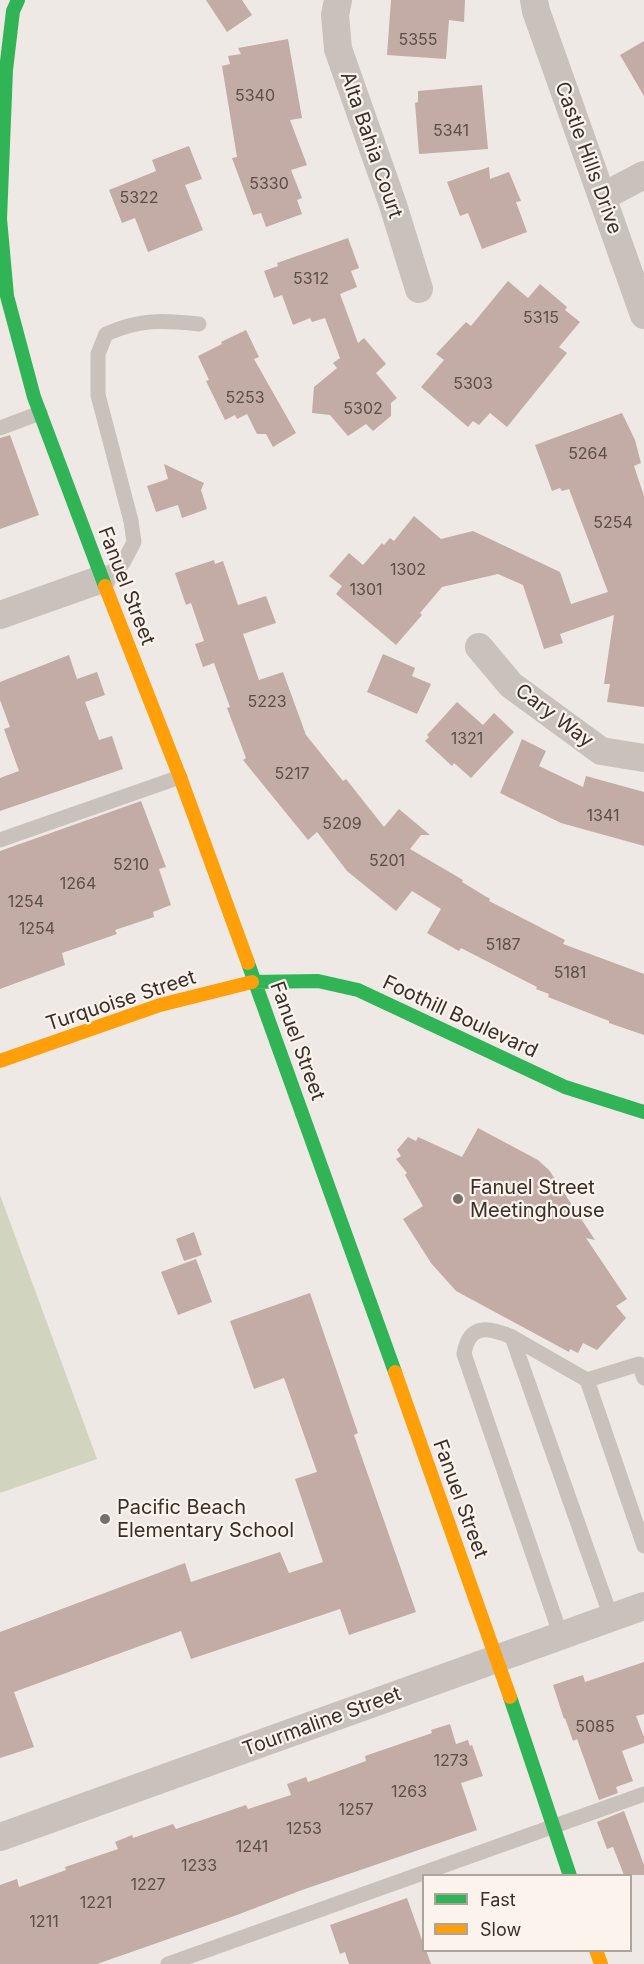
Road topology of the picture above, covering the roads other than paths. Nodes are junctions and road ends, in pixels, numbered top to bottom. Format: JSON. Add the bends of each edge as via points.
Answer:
{"nodes":[{"id":1,"x":18,"y":0,"type":"edge"},
{"id":2,"x":338,"y":0,"type":"edge"},
{"id":3,"x":534,"y":0,"type":"edge"},
{"id":4,"x":644,"y":175,"type":"edge"},
{"id":5,"x":602,"y":197,"type":"junction"},
{"id":6,"x":0,"y":219,"type":"edge"},
{"id":7,"x":419,"y":289,"type":"dead end"},
{"id":8,"x":644,"y":315,"type":"edge"},
{"id":9,"x":199,"y":324,"type":"dead end"},
{"id":10,"x":40,"y":413,"type":"junction"},
{"id":11,"x":0,"y":428,"type":"edge"},
{"id":12,"x":102,"y":579,"type":"junction"},
{"id":13,"x":0,"y":615,"type":"edge"},
{"id":14,"x":479,"y":647,"type":"dead end"},
{"id":15,"x":644,"y":758,"type":"edge"},
{"id":16,"x":180,"y":777,"type":"junction"},
{"id":17,"x":0,"y":840,"type":"edge"},
{"id":18,"x":255,"y":981,"type":"junction"},
{"id":19,"x":0,"y":1061,"type":"edge"},
{"id":20,"x":644,"y":1112,"type":"edge"},
{"id":21,"x":512,"y":1337,"type":"junction"},
{"id":22,"x":641,"y":1371,"type":"edge"},
{"id":23,"x":587,"y":1380,"type":"junction"},
{"id":24,"x":644,"y":1546,"type":"edge"},
{"id":25,"x":644,"y":1606,"type":"edge"},
{"id":26,"x":611,"y":1617,"type":"junction"},
{"id":27,"x":561,"y":1636,"type":"junction"},
{"id":28,"x":497,"y":1659,"type":"junction"},
{"id":29,"x":644,"y":1794,"type":"edge"},
{"id":30,"x":552,"y":1826,"type":"junction"},
{"id":31,"x":0,"y":1837,"type":"edge"},
{"id":32,"x":570,"y":1874,"type":"edge"},
{"id":33,"x":168,"y":1964,"type":"edge"}],
"edges":[{"from":1,"to":6,"type":"street","name":"Fanuel Street","via":[[6,70]]},
{"from":2,"to":7,"type":"street","name":"Alta Bahia Court","via":[[338,49]]},
{"from":3,"to":5,"type":"street","name":"Castle Hills Drive"},
{"from":4,"to":5,"type":"street"},
{"from":5,"to":8,"type":"street","name":"Castle Hills Drive"},
{"from":6,"to":10,"type":"street","name":"Fanuel Street","via":[[7,296]]},
{"from":9,"to":12,"type":"lane","via":[[161,320],[126,325],[106,334],[98,354],[98,395],[134,542],[123,563]]},
{"from":10,"to":11,"type":"lane"},
{"from":10,"to":12,"type":"street","name":"Fanuel Street"},
{"from":12,"to":13,"type":"street"},
{"from":12,"to":16,"type":"street","name":"Fanuel Street"},
{"from":14,"to":15,"type":"street","name":"Cary Way","via":[[511,685],[601,751]]},
{"from":16,"to":17,"type":"lane"},
{"from":16,"to":18,"type":"street","name":"Fanuel Street"},
{"from":18,"to":19,"type":"street","name":"Turquoise Street","via":[[160,1005]]},
{"from":18,"to":20,"type":"street","name":"Foothill Boulevard","via":[[318,981],[358,990],[565,1087]]},
{"from":18,"to":28,"type":"street","name":"Fanuel Street"},
{"from":21,"to":23,"type":"lane"},
{"from":21,"to":26,"type":"lane"},
{"from":21,"to":27,"type":"lane","via":[[486,1329],[475,1333],[466,1343],[464,1354]]},
{"from":22,"to":23,"type":"lane"},
{"from":23,"to":24,"type":"lane"},
{"from":25,"to":26,"type":"street","name":"Tourmaline Street"},
{"from":26,"to":27,"type":"street","name":"Tourmaline Street"},
{"from":27,"to":28,"type":"street","name":"Tourmaline Street"},
{"from":28,"to":30,"type":"street","name":"Fanuel Street"},
{"from":28,"to":31,"type":"street","name":"Tourmaline Street"},
{"from":29,"to":30,"type":"lane"},
{"from":30,"to":32,"type":"street","name":"Fanuel Street"},
{"from":30,"to":33,"type":"lane"}]}
